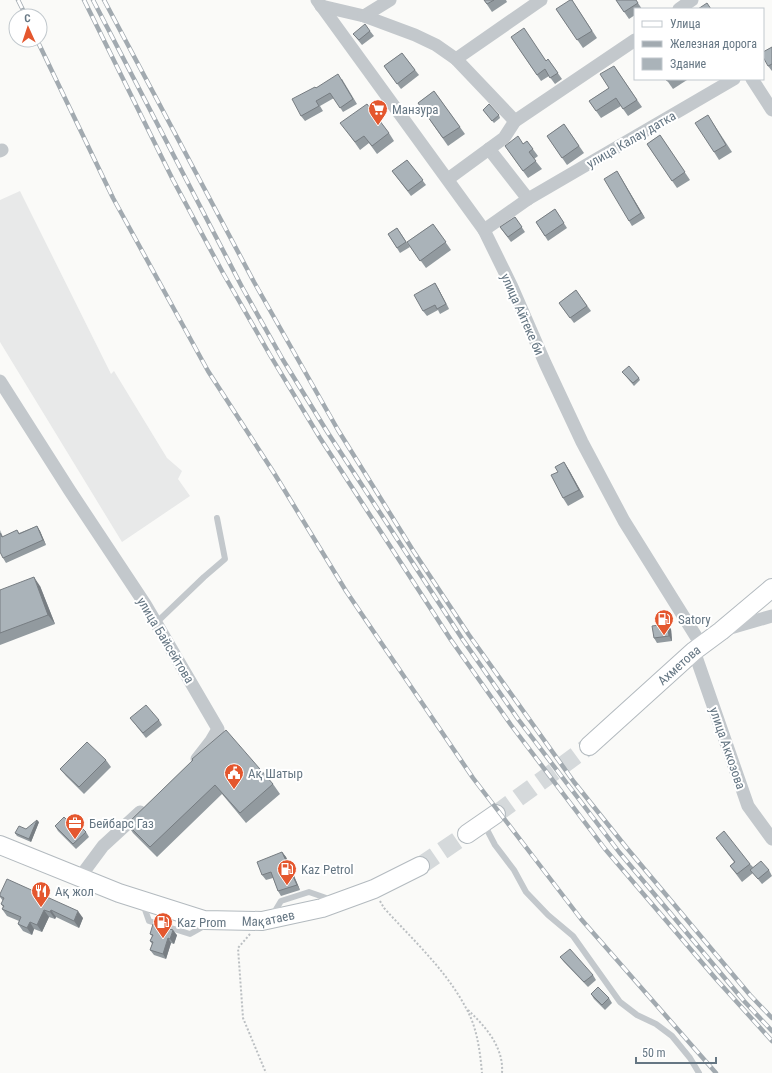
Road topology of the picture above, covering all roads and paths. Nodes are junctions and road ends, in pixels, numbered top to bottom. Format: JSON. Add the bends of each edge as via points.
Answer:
{"nodes":[{"id":1,"x":390,"y":0,"type":"edge"},
{"id":2,"x":541,"y":0,"type":"edge"},
{"id":3,"x":692,"y":0,"type":"edge"},
{"id":4,"x":319,"y":3,"type":"edge"},
{"id":5,"x":680,"y":8,"type":"edge"},
{"id":6,"x":364,"y":16,"type":"junction"},
{"id":7,"x":634,"y":41,"type":"edge"},
{"id":8,"x":456,"y":59,"type":"junction"},
{"id":9,"x":732,"y":80,"type":"edge"},
{"id":10,"x":753,"y":80,"type":"edge"},
{"id":11,"x":772,"y":110,"type":"edge"},
{"id":12,"x":515,"y":121,"type":"junction"},
{"id":13,"x":489,"y":149,"type":"junction"},
{"id":14,"x":448,"y":179,"type":"junction"},
{"id":15,"x":528,"y":199,"type":"junction"},
{"id":16,"x":484,"y":230,"type":"junction"},
{"id":17,"x":0,"y":381,"type":"edge"},
{"id":18,"x":217,"y":518,"type":"dead end"},
{"id":19,"x":772,"y":588,"type":"edge"},
{"id":20,"x":772,"y":616,"type":"edge"},
{"id":21,"x":156,"y":623,"type":"junction"},
{"id":22,"x":721,"y":631,"type":"junction"},
{"id":23,"x":698,"y":648,"type":"junction"},
{"id":24,"x":589,"y":746,"type":"tunnel mouth"},
{"id":25,"x":186,"y":768,"type":"edge"},
{"id":26,"x":147,"y":805,"type":"edge"},
{"id":27,"x":489,"y":818,"type":"joint"},
{"id":28,"x":467,"y":834,"type":"tunnel mouth"},
{"id":29,"x":772,"y":839,"type":"edge"},
{"id":30,"x":2,"y":848,"type":"edge"},
{"id":31,"x":420,"y":866,"type":"tunnel mouth"},
{"id":32,"x":80,"y":877,"type":"junction"},
{"id":33,"x":374,"y":889,"type":"junction"},
{"id":34,"x":265,"y":921,"type":"junction"},
{"id":35,"x":467,"y":1009,"type":"junction"},
{"id":36,"x":266,"y":1073,"type":"edge"},
{"id":37,"x":482,"y":1073,"type":"edge"},
{"id":38,"x":502,"y":1073,"type":"edge"},
{"id":39,"x":699,"y":1073,"type":"edge"}],
"edges":[{"from":1,"to":6,"type":"street"},
{"from":2,"to":8,"type":"street"},
{"from":3,"to":5,"type":"street"},
{"from":4,"to":6,"type":"street"},
{"from":4,"to":14,"type":"street","name":"улица Айтеке би"},
{"from":6,"to":8,"type":"street","via":[[436,45]]},
{"from":7,"to":12,"type":"street"},
{"from":8,"to":12,"type":"street"},
{"from":9,"to":15,"type":"street","name":"улица Калау датка"},
{"from":10,"to":11,"type":"street"},
{"from":12,"to":13,"type":"street","via":[[504,138]]},
{"from":13,"to":14,"type":"street"},
{"from":13,"to":15,"type":"street"},
{"from":14,"to":16,"type":"street","name":"улица Айтеке би"},
{"from":15,"to":16,"type":"street","name":"улица Калау датка"},
{"from":16,"to":23,"type":"street","name":"улица Айтеке би","via":[[582,442],[624,521]]},
{"from":17,"to":21,"type":"street","name":"улица Байсейтова"},
{"from":18,"to":21,"type":"lane","via":[[225,559]]},
{"from":19,"to":22,"type":"main road","name":"Ахметова"},
{"from":20,"to":22,"type":"street"},
{"from":21,"to":25,"type":"street","name":"улица Байсейтова","via":[[218,729],[198,758]]},
{"from":22,"to":23,"type":"main road","name":"Ахметова"},
{"from":23,"to":24,"type":"main road","name":"Ахметова"},
{"from":23,"to":29,"type":"street","name":"улица Аккозова","via":[[748,806]]},
{"from":26,"to":32,"type":"street","via":[[103,846]]},
{"from":27,"to":28,"type":"main road"},
{"from":27,"to":39,"type":"lane","via":[[495,844],[526,892],[573,936],[620,1002],[672,1036]]},
{"from":30,"to":32,"type":"main road","name":"Мақатаев"},
{"from":31,"to":33,"type":"main road","name":"Мақатаев"},
{"from":32,"to":34,"type":"main road","name":"Мақатаев","via":[[204,920]]},
{"from":33,"to":34,"type":"main road","name":"Мақатаев","via":[[322,908]]},
{"from":33,"to":35,"type":"path","via":[[384,908],[448,978]]},
{"from":34,"to":36,"type":"path","via":[[238,948],[244,1018]]},
{"from":35,"to":37,"type":"path","via":[[478,1044]]},
{"from":35,"to":38,"type":"path","via":[[496,1042]]}]}
